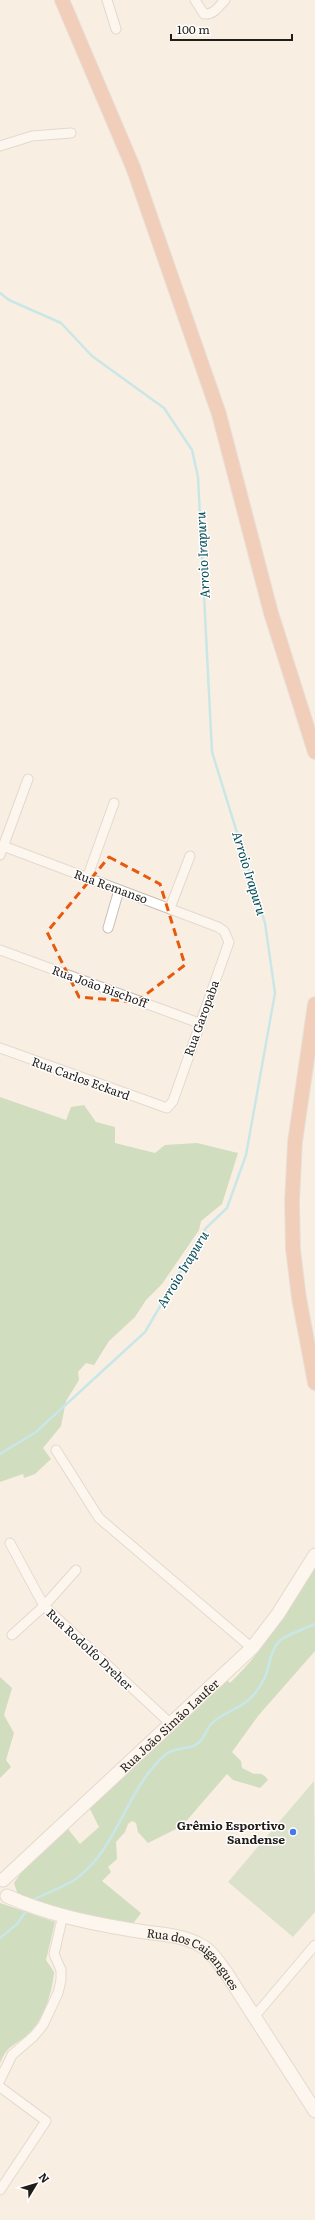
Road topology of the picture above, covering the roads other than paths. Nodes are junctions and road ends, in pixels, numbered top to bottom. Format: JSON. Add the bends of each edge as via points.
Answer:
{"nodes":[{"id":1,"x":107,"y":0,"type":"edge"},
{"id":2,"x":194,"y":0,"type":"edge"},
{"id":3,"x":224,"y":0,"type":"edge"},
{"id":4,"x":63,"y":1,"type":"edge"},
{"id":5,"x":116,"y":29,"type":"dead end"},
{"id":6,"x":71,"y":133,"type":"dead end"},
{"id":7,"x":0,"y":146,"type":"edge"},
{"id":8,"x":315,"y":752,"type":"edge"},
{"id":9,"x":28,"y":779,"type":"dead end"},
{"id":10,"x":114,"y":803,"type":"dead end"},
{"id":11,"x":2,"y":851,"type":"edge"},
{"id":12,"x":190,"y":856,"type":"dead end"},
{"id":13,"x":87,"y":878,"type":"junction"},
{"id":14,"x":119,"y":890,"type":"junction"},
{"id":15,"x":170,"y":908,"type":"junction"},
{"id":16,"x":218,"y":926,"type":"joint"},
{"id":17,"x":108,"y":928,"type":"dead end"},
{"id":18,"x":0,"y":950,"type":"edge"},
{"id":19,"x":315,"y":1004,"type":"edge"},
{"id":20,"x":199,"y":1022,"type":"junction"},
{"id":21,"x":0,"y":1048,"type":"edge"},
{"id":22,"x":162,"y":1108,"type":"joint"},
{"id":23,"x":315,"y":1383,"type":"edge"},
{"id":24,"x":56,"y":1450,"type":"dead end"},
{"id":25,"x":10,"y":1543,"type":"dead end"},
{"id":26,"x":315,"y":1555,"type":"edge"},
{"id":27,"x":76,"y":1570,"type":"dead end"},
{"id":28,"x":44,"y":1606,"type":"junction"},
{"id":29,"x":12,"y":1635,"type":"dead end"},
{"id":30,"x":252,"y":1648,"type":"junction"},
{"id":31,"x":171,"y":1724,"type":"junction"},
{"id":32,"x":2,"y":1880,"type":"edge"},
{"id":33,"x":8,"y":1898,"type":"edge"},
{"id":34,"x":63,"y":1915,"type":"junction"},
{"id":35,"x":315,"y":1945,"type":"edge"},
{"id":36,"x":254,"y":2016,"type":"junction"},
{"id":37,"x":0,"y":2080,"type":"edge"},
{"id":38,"x":0,"y":2087,"type":"edge"},
{"id":39,"x":315,"y":2111,"type":"edge"},
{"id":40,"x":0,"y":2190,"type":"edge"}],
"edges":[{"from":1,"to":5,"type":"street"},
{"from":2,"to":3,"type":"street","via":[[204,14],[214,12]]},
{"from":4,"to":8,"type":"main road","via":[[133,167],[219,414],[271,613]]},
{"from":6,"to":7,"type":"street","via":[[32,136]]},
{"from":9,"to":11,"type":"street"},
{"from":10,"to":13,"type":"street"},
{"from":11,"to":13,"type":"street","name":"Rua Remanso"},
{"from":12,"to":15,"type":"street"},
{"from":13,"to":14,"type":"street","name":"Rua Remanso"},
{"from":14,"to":15,"type":"street","name":"Rua Remanso"},
{"from":14,"to":17,"type":"street"},
{"from":15,"to":16,"type":"street","name":"Rua Remanso"},
{"from":16,"to":20,"type":"street","name":"Rua Garopaba","via":[[224,930],[229,942]]},
{"from":18,"to":20,"type":"street","name":"Rua João Bischoff"},
{"from":19,"to":23,"type":"main road","via":[[295,1142],[292,1202],[293,1249],[299,1298]]},
{"from":20,"to":22,"type":"street","name":"Rua Garopaba","via":[[170,1106]]},
{"from":21,"to":22,"type":"street","name":"Rua Carlos Eckard"},
{"from":24,"to":30,"type":"street","via":[[99,1518]]},
{"from":25,"to":28,"type":"street","name":"Rua Rodolfo Dreher"},
{"from":26,"to":30,"type":"main road","name":"Rua João Simão Laufer","via":[[278,1614]]},
{"from":27,"to":28,"type":"street"},
{"from":28,"to":29,"type":"street"},
{"from":28,"to":31,"type":"street","name":"Rua Rodolfo Dreher"},
{"from":30,"to":31,"type":"main road","name":"Rua João Simão Laufer"},
{"from":31,"to":32,"type":"main road","name":"Rua João Simão Laufer"},
{"from":32,"to":33,"type":"main road","via":[[10,1889]]},
{"from":33,"to":34,"type":"main road","name":"Rua dos Caigangues","via":[[43,1911]]},
{"from":34,"to":36,"type":"main road","name":"Rua dos Caigangues","via":[[201,1945],[225,1971]]},
{"from":34,"to":37,"type":"street","via":[[54,1954],[60,1970],[58,1993],[34,2036],[12,2054]]},
{"from":35,"to":36,"type":"street"},
{"from":36,"to":39,"type":"main road","name":"Rua dos Caigangues"},
{"from":38,"to":40,"type":"street","via":[[46,2122]]}]}
